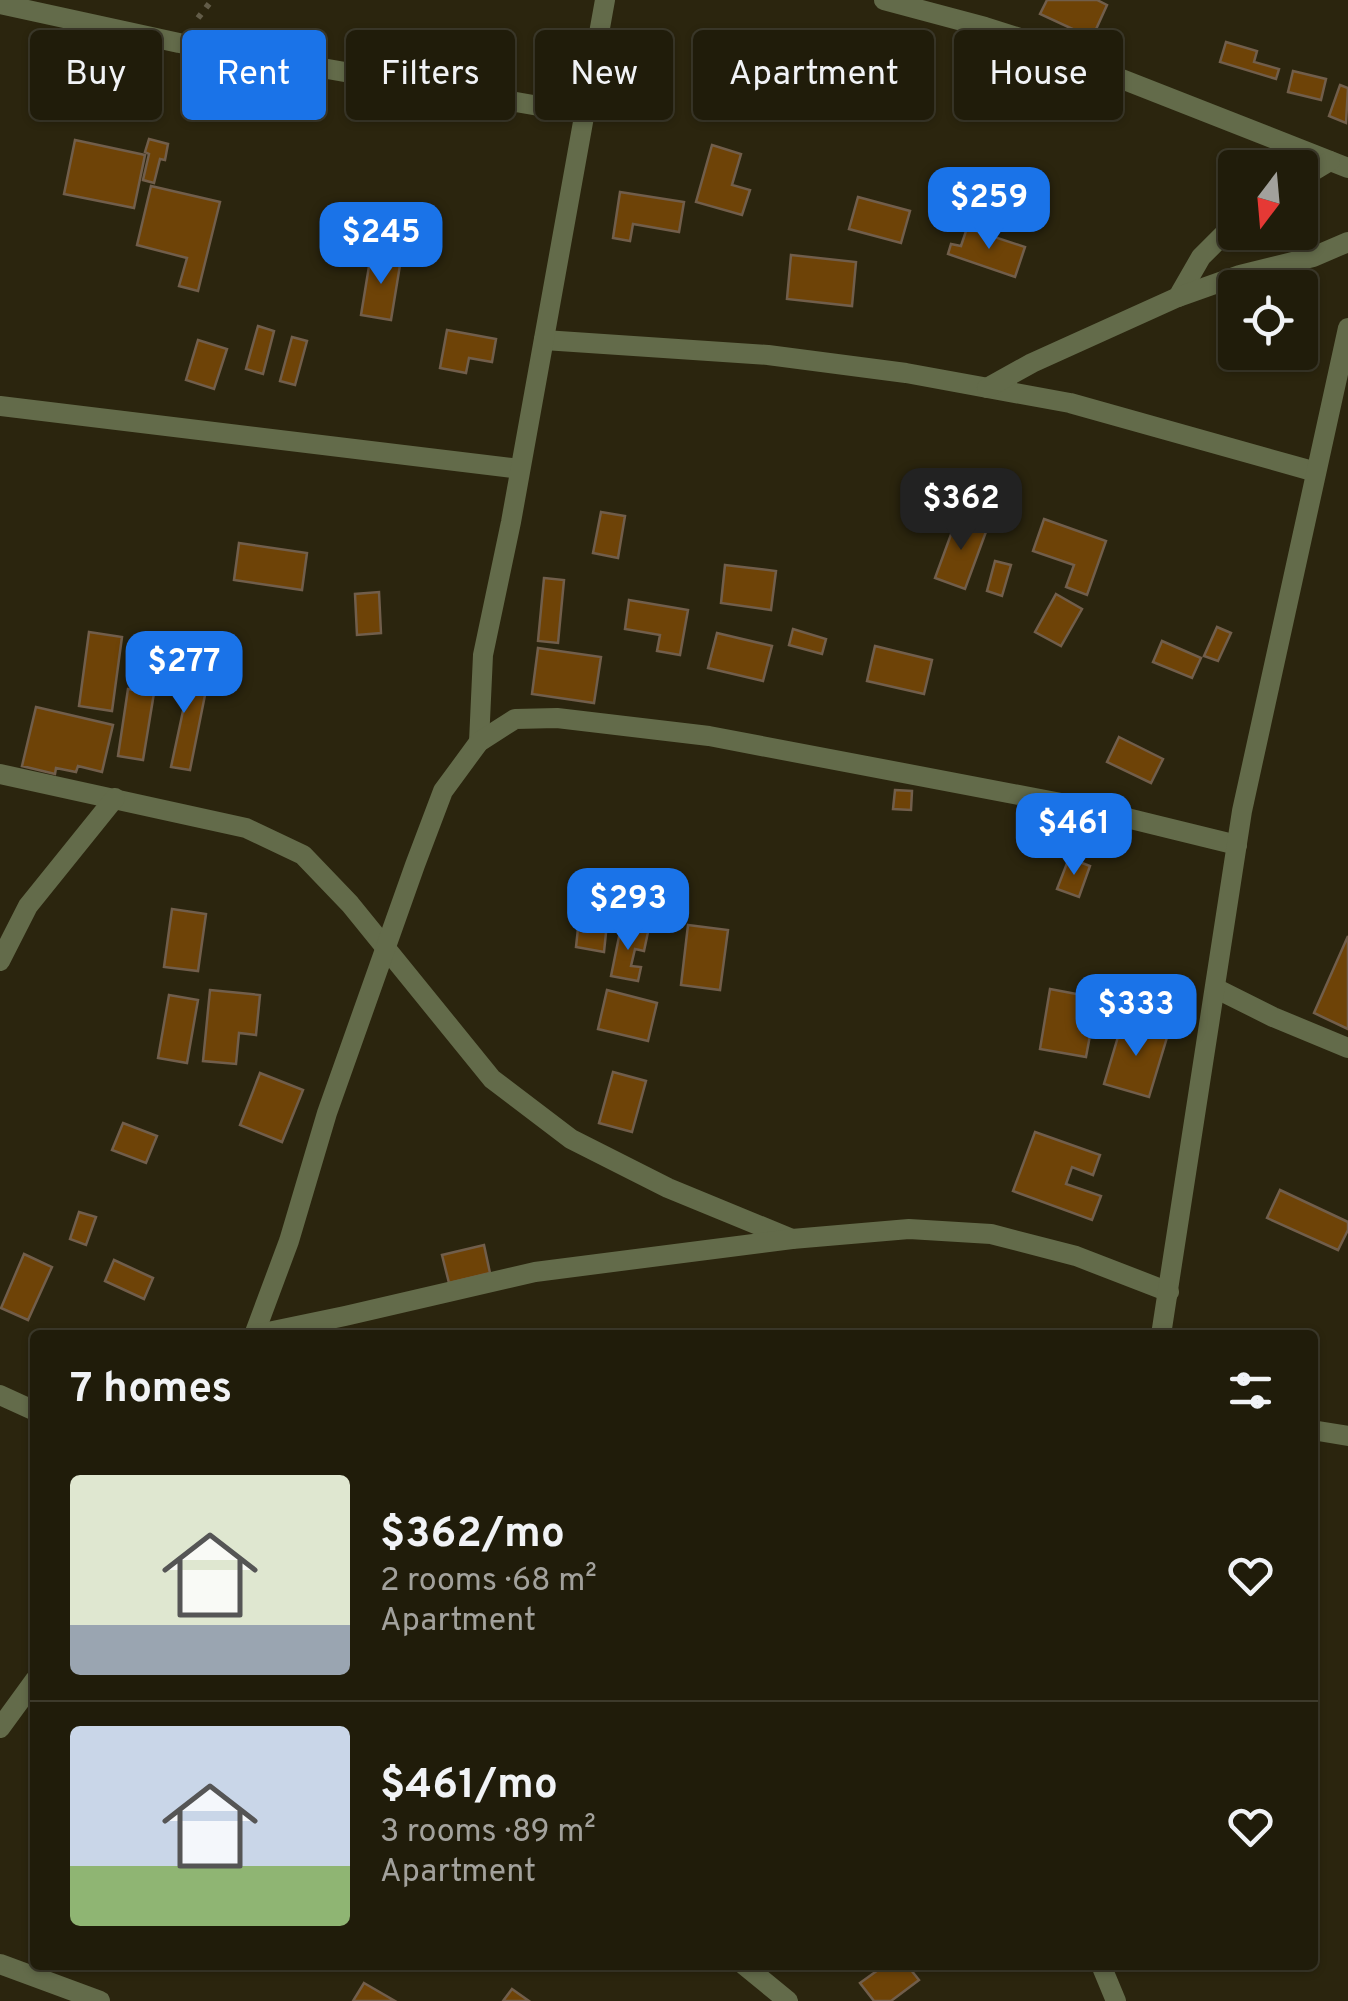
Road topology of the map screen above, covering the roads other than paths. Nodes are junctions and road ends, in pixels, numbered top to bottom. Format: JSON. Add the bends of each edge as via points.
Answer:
{"nodes":[{"id":1,"x":605,"y":0,"type":"edge"},
{"id":2,"x":884,"y":0,"type":"edge"},
{"id":3,"x":0,"y":4,"type":"edge"},
{"id":4,"x":600,"y":30,"type":"edge"},
{"id":5,"x":535,"y":105,"type":"edge"},
{"id":6,"x":584,"y":120,"type":"edge"},
{"id":7,"x":1339,"y":164,"type":"edge"},
{"id":8,"x":1218,"y":241,"type":"edge"},
{"id":9,"x":1348,"y":242,"type":"edge"},
{"id":10,"x":1178,"y":298,"type":"junction"},
{"id":11,"x":1348,"y":328,"type":"edge"},
{"id":12,"x":544,"y":340,"type":"junction"},
{"id":13,"x":987,"y":388,"type":"junction"},
{"id":14,"x":0,"y":406,"type":"edge"},
{"id":15,"x":520,"y":469,"type":"junction"},
{"id":16,"x":1316,"y":472,"type":"junction"},
{"id":17,"x":479,"y":742,"type":"junction"},
{"id":18,"x":0,"y":774,"type":"edge"},
{"id":19,"x":115,"y":798,"type":"junction"},
{"id":20,"x":1237,"y":845,"type":"junction"},
{"id":21,"x":386,"y":950,"type":"junction"},
{"id":22,"x":0,"y":961,"type":"edge"},
{"id":23,"x":1214,"y":988,"type":"junction"},
{"id":24,"x":1348,"y":1048,"type":"edge"},
{"id":25,"x":792,"y":1239,"type":"junction"},
{"id":26,"x":1169,"y":1292,"type":"junction"},
{"id":27,"x":256,"y":1330,"type":"edge"},
{"id":28,"x":276,"y":1330,"type":"edge"},
{"id":29,"x":1162,"y":1330,"type":"edge"},
{"id":30,"x":0,"y":1395,"type":"edge"},
{"id":31,"x":30,"y":1409,"type":"edge"},
{"id":32,"x":1318,"y":1431,"type":"edge"},
{"id":33,"x":1348,"y":1436,"type":"edge"},
{"id":34,"x":30,"y":1687,"type":"edge"},
{"id":35,"x":0,"y":1728,"type":"edge"},
{"id":36,"x":0,"y":1964,"type":"edge"},
{"id":37,"x":750,"y":1970,"type":"edge"},
{"id":38,"x":1103,"y":1970,"type":"edge"},
{"id":39,"x":100,"y":2001,"type":"edge"},
{"id":40,"x":788,"y":2001,"type":"edge"},
{"id":41,"x":1116,"y":2001,"type":"edge"}],
"edges":[{"from":1,"to":4,"type":"street"},
{"from":2,"to":7,"type":"street","via":[[1051,48]]},
{"from":3,"to":5,"type":"street","via":[[179,43]]},
{"from":6,"to":12,"type":"street"},
{"from":8,"to":10,"type":"street"},
{"from":9,"to":10,"type":"street"},
{"from":10,"to":13,"type":"street"},
{"from":11,"to":16,"type":"street"},
{"from":12,"to":13,"type":"street","via":[[768,356]]},
{"from":12,"to":15,"type":"street"},
{"from":13,"to":16,"type":"street","via":[[1070,403]]},
{"from":14,"to":15,"type":"street"},
{"from":15,"to":17,"type":"street","via":[[483,655]]},
{"from":16,"to":20,"type":"street"},
{"from":17,"to":20,"type":"street","via":[[515,719],[710,736],[1082,807]]},
{"from":17,"to":21,"type":"street","via":[[444,790]]},
{"from":18,"to":19,"type":"street"},
{"from":19,"to":21,"type":"street","via":[[246,828],[303,855]]},
{"from":19,"to":22,"type":"street","via":[[28,906]]},
{"from":20,"to":23,"type":"street"},
{"from":21,"to":25,"type":"street","via":[[492,1079],[571,1138],[668,1188]]},
{"from":21,"to":27,"type":"street"},
{"from":23,"to":24,"type":"street"},
{"from":23,"to":26,"type":"street"},
{"from":25,"to":26,"type":"street","via":[[909,1229],[991,1234],[1076,1256]]},
{"from":25,"to":28,"type":"street","via":[[535,1272]]},
{"from":26,"to":29,"type":"street"},
{"from":30,"to":31,"type":"street"},
{"from":32,"to":33,"type":"street"},
{"from":34,"to":35,"type":"street"},
{"from":36,"to":39,"type":"street"},
{"from":37,"to":40,"type":"street"},
{"from":38,"to":41,"type":"street"}]}
